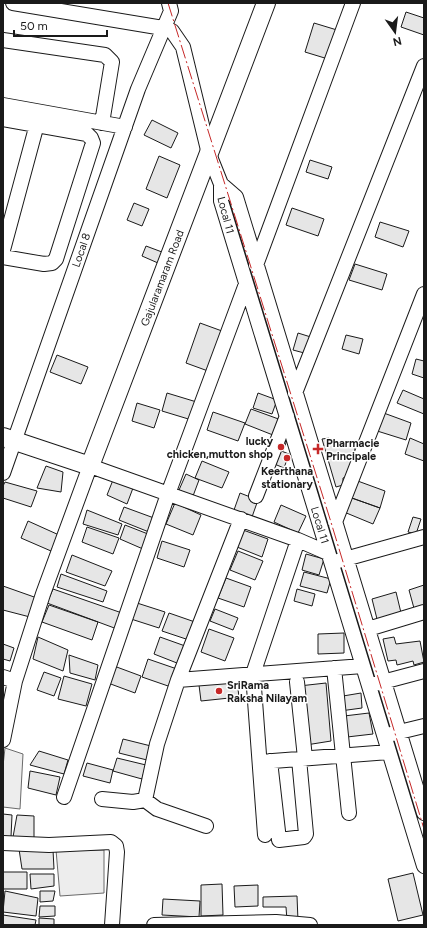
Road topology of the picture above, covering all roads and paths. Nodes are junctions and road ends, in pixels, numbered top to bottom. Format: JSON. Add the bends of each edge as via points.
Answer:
{"nodes":[{"id":1,"x":13,"y":3,"type":"edge"},
{"id":2,"x":266,"y":3,"type":"edge"},
{"id":3,"x":353,"y":3,"type":"edge"},
{"id":4,"x":172,"y":6,"type":"edge"},
{"id":5,"x":163,"y":28,"type":"junction"},
{"id":6,"x":3,"y":40,"type":"edge"},
{"id":7,"x":424,"y":66,"type":"edge"},
{"id":8,"x":419,"y":92,"type":"edge"},
{"id":9,"x":3,"y":105,"type":"edge"},
{"id":10,"x":3,"y":119,"type":"edge"},
{"id":11,"x":102,"y":123,"type":"junction"},
{"id":12,"x":37,"y":124,"type":"junction"},
{"id":13,"x":125,"y":127,"type":"junction"},
{"id":14,"x":210,"y":154,"type":"junction"},
{"id":15,"x":221,"y":184,"type":"junction"},
{"id":16,"x":3,"y":250,"type":"edge"},
{"id":17,"x":3,"y":257,"type":"edge"},
{"id":18,"x":256,"y":264,"type":"junction"},
{"id":19,"x":246,"y":284,"type":"junction"},
{"id":20,"x":424,"y":294,"type":"edge"},
{"id":21,"x":268,"y":304,"type":"junction"},
{"id":22,"x":253,"y":309,"type":"junction"},
{"id":23,"x":295,"y":393,"type":"junction"},
{"id":24,"x":287,"y":416,"type":"junction"},
{"id":25,"x":308,"y":437,"type":"junction"},
{"id":26,"x":8,"y":439,"type":"edge"},
{"id":27,"x":294,"y":442,"type":"junction"},
{"id":28,"x":90,"y":466,"type":"junction"},
{"id":29,"x":3,"y":473,"type":"edge"},
{"id":30,"x":168,"y":494,"type":"junction"},
{"id":31,"x":256,"y":496,"type":"dead end"},
{"id":32,"x":241,"y":519,"type":"junction"},
{"id":33,"x":335,"y":522,"type":"junction"},
{"id":34,"x":423,"y":535,"type":"edge"},
{"id":35,"x":298,"y":540,"type":"junction"},
{"id":36,"x":330,"y":558,"type":"junction"},
{"id":37,"x":346,"y":559,"type":"junction"},
{"id":38,"x":424,"y":612,"type":"edge"},
{"id":39,"x":368,"y":628,"type":"junction"},
{"id":40,"x":363,"y":666,"type":"junction"},
{"id":41,"x":424,"y":671,"type":"edge"},
{"id":42,"x":253,"y":674,"type":"junction"},
{"id":43,"x":331,"y":674,"type":"junction"},
{"id":44,"x":9,"y":679,"type":"edge"},
{"id":45,"x":178,"y":680,"type":"junction"},
{"id":46,"x":297,"y":682,"type":"dead end"},
{"id":47,"x":384,"y":682,"type":"junction"},
{"id":48,"x":369,"y":686,"type":"junction"},
{"id":49,"x":424,"y":726,"type":"edge"},
{"id":50,"x":399,"y":732,"type":"junction"},
{"id":51,"x":384,"y":736,"type":"junction"},
{"id":52,"x":3,"y":740,"type":"edge"},
{"id":53,"x":389,"y":752,"type":"junction"},
{"id":54,"x":339,"y":756,"type":"junction"},
{"id":55,"x":302,"y":759,"type":"junction"},
{"id":56,"x":264,"y":762,"type":"junction"},
{"id":57,"x":64,"y":797,"type":"dead end"},
{"id":58,"x":102,"y":799,"type":"dead end"},
{"id":59,"x":145,"y":800,"type":"junction"},
{"id":60,"x":407,"y":809,"type":"junction"},
{"id":61,"x":423,"y":809,"type":"edge"},
{"id":62,"x":349,"y":813,"type":"dead end"},
{"id":63,"x":206,"y":826,"type":"dead end"},
{"id":64,"x":265,"y":835,"type":"dead end"},
{"id":65,"x":3,"y":843,"type":"edge"},
{"id":66,"x":424,"y":866,"type":"edge"},
{"id":67,"x":218,"y":924,"type":"edge"},
{"id":68,"x":112,"y":925,"type":"edge"},
{"id":69,"x":154,"y":925,"type":"edge"},
{"id":70,"x":310,"y":925,"type":"edge"}],
"edges":[{"from":1,"to":5,"type":"street","name":"Local 11"},
{"from":2,"to":14,"type":"main road","name":"Gajularamaram Road"},
{"from":3,"to":18,"type":"street"},
{"from":4,"to":5,"type":"street","name":"Local 8"},
{"from":5,"to":13,"type":"street","name":"Local 8"},
{"from":5,"to":14,"type":"street","name":"Local 11","via":[[172,31],[182,47]]},
{"from":6,"to":11,"type":"street","via":[[105,55],[112,62]]},
{"from":7,"to":8,"type":"street"},
{"from":8,"to":23,"type":"street"},
{"from":9,"to":11,"type":"street"},
{"from":10,"to":12,"type":"street"},
{"from":11,"to":13,"type":"street"},
{"from":12,"to":16,"type":"street"},
{"from":12,"to":17,"type":"street","via":[[87,134],[93,143],[56,259],[52,263],[44,264]]},
{"from":13,"to":26,"type":"street","name":"Local 8"},
{"from":14,"to":15,"type":"street","name":"Local 11"},
{"from":14,"to":28,"type":"main road","name":"Gajularamaram Road"},
{"from":15,"to":18,"type":"street","name":"Local 11","via":[[236,197]]},
{"from":15,"to":19,"type":"street","name":"Local 11","via":[[221,201]]},
{"from":18,"to":21,"type":"street","name":"Local 11"},
{"from":19,"to":22,"type":"street","name":"Local 11"},
{"from":19,"to":30,"type":"street"},
{"from":20,"to":33,"type":"street"},
{"from":21,"to":22,"type":"street"},
{"from":21,"to":23,"type":"street","name":"Local 11"},
{"from":22,"to":24,"type":"street","name":"Local 11"},
{"from":23,"to":25,"type":"street","name":"Local 11"},
{"from":24,"to":27,"type":"street","name":"Local 11"},
{"from":24,"to":31,"type":"street"},
{"from":25,"to":27,"type":"street"},
{"from":25,"to":33,"type":"street","name":"Local 11"},
{"from":26,"to":28,"type":"main road"},
{"from":26,"to":29,"type":"street","name":"Local 8"},
{"from":27,"to":36,"type":"street","name":"Local 11"},
{"from":28,"to":30,"type":"street"},
{"from":28,"to":44,"type":"street"},
{"from":30,"to":32,"type":"street"},
{"from":30,"to":57,"type":"street"},
{"from":32,"to":35,"type":"street"},
{"from":32,"to":45,"type":"street"},
{"from":33,"to":37,"type":"street","name":"Local 11"},
{"from":34,"to":37,"type":"street"},
{"from":35,"to":36,"type":"street"},
{"from":35,"to":42,"type":"street"},
{"from":36,"to":37,"type":"street"},
{"from":36,"to":40,"type":"street","name":"Local 11"},
{"from":37,"to":39,"type":"street","name":"Local 11"},
{"from":38,"to":39,"type":"street"},
{"from":39,"to":47,"type":"street","name":"Local 11"},
{"from":40,"to":43,"type":"street"},
{"from":40,"to":48,"type":"street","name":"Local 11"},
{"from":41,"to":47,"type":"street"},
{"from":42,"to":43,"type":"street"},
{"from":42,"to":45,"type":"street"},
{"from":42,"to":56,"type":"street"},
{"from":43,"to":54,"type":"street"},
{"from":44,"to":52,"type":"street"},
{"from":45,"to":59,"type":"street","via":[[157,744]]},
{"from":46,"to":55,"type":"street"},
{"from":47,"to":48,"type":"street"},
{"from":47,"to":50,"type":"street","name":"Local 11"},
{"from":48,"to":51,"type":"street","name":"Local 11"},
{"from":49,"to":50,"type":"street"},
{"from":50,"to":51,"type":"street"},
{"from":50,"to":61,"type":"street","name":"Local 11"},
{"from":51,"to":53,"type":"street","name":"Local 11"},
{"from":53,"to":54,"type":"street"},
{"from":53,"to":60,"type":"street","name":"Local 11"},
{"from":54,"to":55,"type":"street"},
{"from":54,"to":62,"type":"street"},
{"from":55,"to":56,"type":"street"},
{"from":55,"to":56,"type":"street","via":[[306,834],[304,838],[279,840]]},
{"from":56,"to":64,"type":"street"},
{"from":58,"to":59,"type":"street","via":[[133,802]]},
{"from":59,"to":63,"type":"street","via":[[156,809]]},
{"from":60,"to":61,"type":"street"},
{"from":60,"to":66,"type":"street","name":"Local 11"},
{"from":65,"to":68,"type":"street","via":[[49,845],[111,842],[116,846],[117,852]]},
{"from":67,"to":69,"type":"street"},
{"from":67,"to":70,"type":"street","via":[[276,922]]}]}
